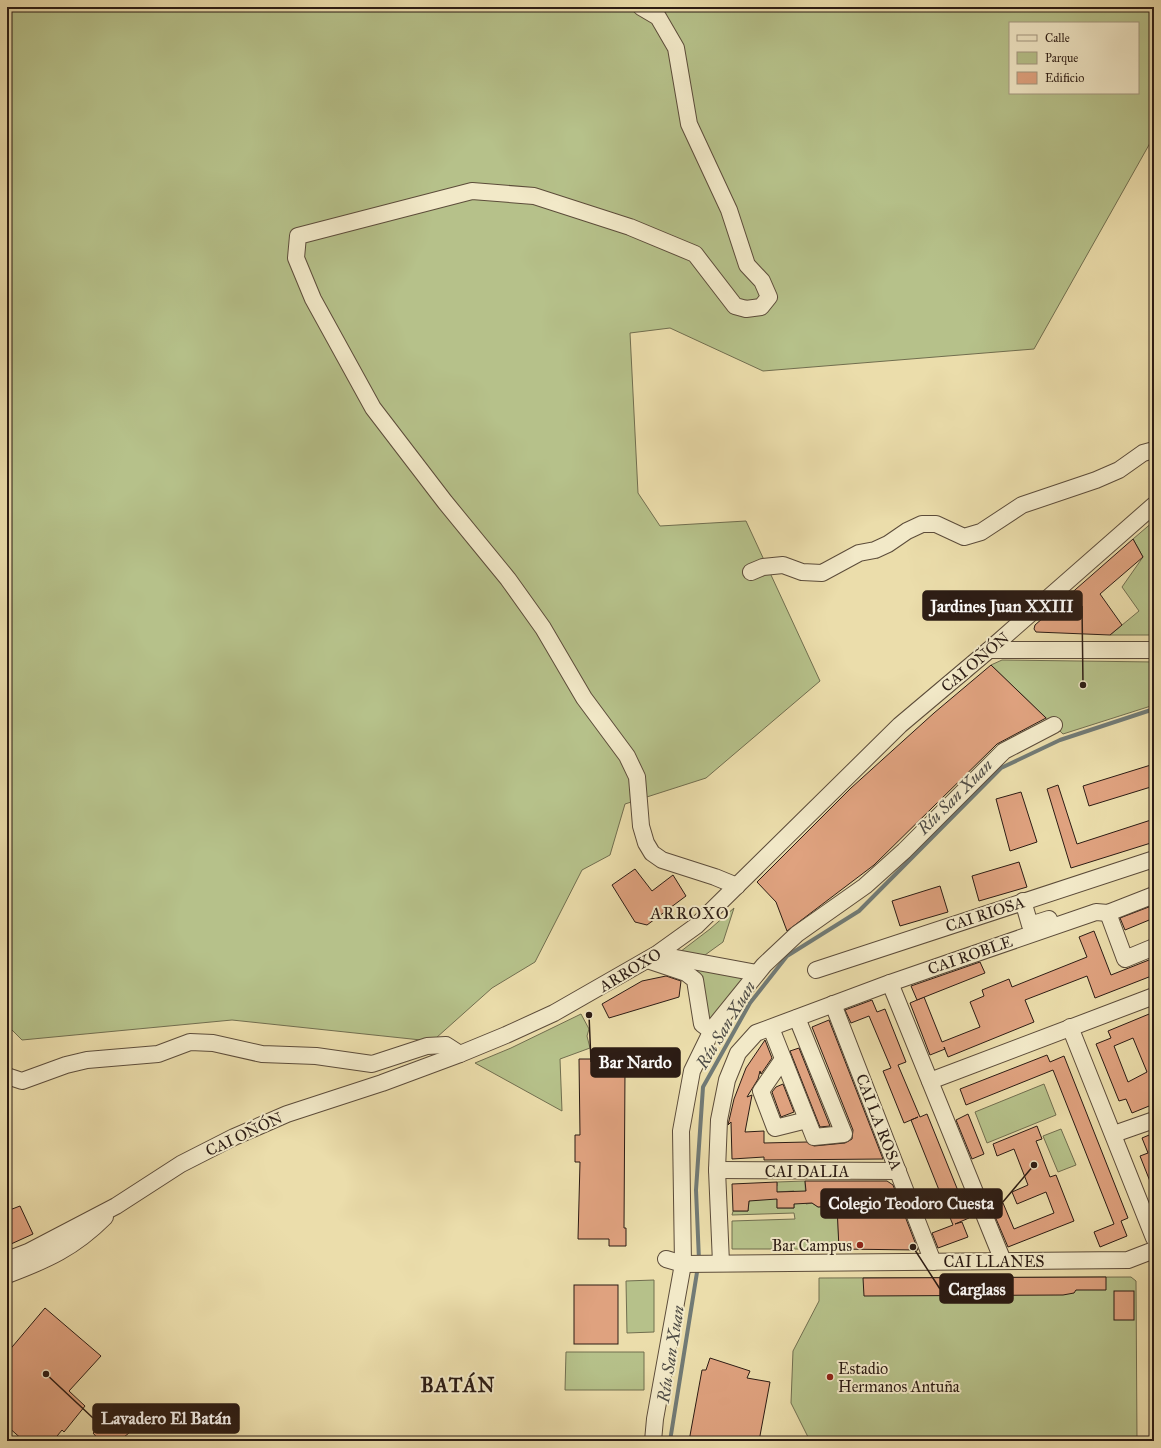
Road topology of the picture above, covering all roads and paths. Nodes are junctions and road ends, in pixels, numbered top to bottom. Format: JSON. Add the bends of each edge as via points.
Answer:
{"nodes":[{"id":1,"x":640,"y":7,"type":"edge"},
{"id":2,"x":1154,"y":450,"type":"edge"},
{"id":3,"x":1154,"y":505,"type":"edge"},
{"id":4,"x":751,"y":572,"type":"dead end"},
{"id":5,"x":989,"y":650,"type":"junction"},
{"id":6,"x":1154,"y":650,"type":"edge"},
{"id":7,"x":1054,"y":725,"type":"dead end"},
{"id":8,"x":833,"y":789,"type":"joint"},
{"id":9,"x":1154,"y":859,"type":"edge"},
{"id":10,"x":737,"y":886,"type":"junction"},
{"id":11,"x":1154,"y":895,"type":"edge"},
{"id":12,"x":1023,"y":901,"type":"junction"},
{"id":13,"x":1108,"y":913,"type":"junction"},
{"id":14,"x":1054,"y":927,"type":"junction"},
{"id":15,"x":1154,"y":947,"type":"edge"},
{"id":16,"x":652,"y":957,"type":"junction"},
{"id":17,"x":816,"y":970,"type":"dead end"},
{"id":18,"x":757,"y":974,"type":"junction"},
{"id":19,"x":890,"y":983,"type":"junction"},
{"id":20,"x":1154,"y":996,"type":"edge"},
{"id":21,"x":833,"y":1004,"type":"junction"},
{"id":22,"x":799,"y":1017,"type":"junction"},
{"id":23,"x":1070,"y":1027,"type":"junction"},
{"id":24,"x":713,"y":1028,"type":"junction"},
{"id":25,"x":771,"y":1028,"type":"junction"},
{"id":26,"x":460,"y":1054,"type":"junction"},
{"id":27,"x":783,"y":1060,"type":"junction"},
{"id":28,"x":7,"y":1076,"type":"edge"},
{"id":29,"x":930,"y":1081,"type":"junction"},
{"id":30,"x":382,"y":1083,"type":"joint"},
{"id":31,"x":807,"y":1120,"type":"junction"},
{"id":32,"x":1154,"y":1120,"type":"edge"},
{"id":33,"x":1114,"y":1134,"type":"junction"},
{"id":34,"x":717,"y":1170,"type":"junction"},
{"id":35,"x":898,"y":1171,"type":"junction"},
{"id":36,"x":116,"y":1206,"type":"junction"},
{"id":37,"x":80,"y":1225,"type":"junction"},
{"id":38,"x":1154,"y":1238,"type":"edge"},
{"id":39,"x":1154,"y":1250,"type":"edge"},
{"id":40,"x":61,"y":1253,"type":"junction"},
{"id":41,"x":7,"y":1254,"type":"edge"},
{"id":42,"x":666,"y":1259,"type":"dead end"},
{"id":43,"x":7,"y":1260,"type":"edge"},
{"id":44,"x":1003,"y":1261,"type":"junction"},
{"id":45,"x":933,"y":1262,"type":"junction"},
{"id":46,"x":721,"y":1263,"type":"junction"},
{"id":47,"x":683,"y":1264,"type":"junction"},
{"id":48,"x":7,"y":1268,"type":"edge"},
{"id":49,"x":7,"y":1275,"type":"edge"},
{"id":50,"x":653,"y":1441,"type":"edge"}],
"edges":[{"from":1,"to":10,"type":"street","via":[[658,17],[676,48],[689,124],[729,210],[747,265],[762,281],[769,296],[761,307],[735,306],[695,254],[630,227],[534,196],[472,191],[298,236],[296,258],[313,299],[373,408],[508,579],[543,628],[584,698],[626,756],[637,777],[641,826],[646,844],[652,853],[662,860]]},
{"from":2,"to":4,"type":"street","via":[[1143,453],[1119,470],[1096,480],[1022,505],[981,532],[964,537],[936,524],[922,524],[888,544],[859,553],[822,573],[802,572],[783,565],[763,567]]},
{"from":3,"to":5,"type":"street","name":"CAI OÑÓN"},
{"from":5,"to":6,"type":"street"},
{"from":5,"to":8,"type":"street","name":"CAI OÑÓN","via":[[900,725]]},
{"from":7,"to":18,"type":"street","via":[[1004,751],[904,852],[865,886],[797,934]]},
{"from":8,"to":10,"type":"street","name":"ARROXO"},
{"from":9,"to":12,"type":"street","name":"CAI RIOSA"},
{"from":10,"to":16,"type":"street","name":"ARROXO","via":[[696,926]]},
{"from":11,"to":13,"type":"street","name":"CAI ROBLE"},
{"from":12,"to":14,"type":"street","via":[[1030,924],[1070,913],[1072,916],[1052,922]]},
{"from":12,"to":17,"type":"street","name":"CAI RIOSA"},
{"from":13,"to":14,"type":"street","name":"CAI ROBLE","via":[[1096,912]]},
{"from":13,"to":15,"type":"street","via":[[1125,959]]},
{"from":14,"to":19,"type":"street","name":"CAI ROBLE"},
{"from":16,"to":18,"type":"street"},
{"from":16,"to":24,"type":"street","via":[[695,980],[702,1024]]},
{"from":16,"to":26,"type":"street","name":"ARROXO","via":[[554,1013]]},
{"from":18,"to":24,"type":"street"},
{"from":19,"to":21,"type":"street","name":"CAI ROBLE"},
{"from":19,"to":29,"type":"street"},
{"from":20,"to":23,"type":"street"},
{"from":21,"to":22,"type":"street","name":"CAI ROBLE"},
{"from":21,"to":35,"type":"street","name":"CAI LA ROSA"},
{"from":22,"to":25,"type":"street","name":"CAI ROBLE"},
{"from":22,"to":31,"type":"street","via":[[844,1134],[814,1137]]},
{"from":23,"to":29,"type":"street"},
{"from":23,"to":33,"type":"street"},
{"from":24,"to":47,"type":"street","via":[[692,1071],[681,1131]]},
{"from":25,"to":27,"type":"street"},
{"from":25,"to":34,"type":"street","name":"CAI ROBLE","via":[[756,1033],[738,1053],[727,1080],[719,1120]]},
{"from":26,"to":28,"type":"street","via":[[446,1046],[427,1046],[372,1064],[316,1056],[262,1054],[213,1043],[190,1042],[158,1054],[86,1060],[22,1081]]},
{"from":26,"to":30,"type":"street","name":"ARROXO"},
{"from":27,"to":31,"type":"street"},
{"from":27,"to":31,"type":"street","via":[[761,1091],[775,1128]]},
{"from":29,"to":44,"type":"street"},
{"from":30,"to":36,"type":"street","name":"CAI OÑÓN","via":[[287,1114],[234,1137],[181,1164]]},
{"from":32,"to":33,"type":"street"},
{"from":33,"to":38,"type":"street"},
{"from":34,"to":35,"type":"street","name":"CAI DALIA"},
{"from":34,"to":46,"type":"street","name":"CAI ROBLE"},
{"from":35,"to":45,"type":"street","name":"CAI LA ROSA"},
{"from":36,"to":37,"type":"street"},
{"from":36,"to":40,"type":"street","via":[[86,1236]]},
{"from":37,"to":41,"type":"street","via":[[69,1226]]},
{"from":37,"to":43,"type":"street"},
{"from":39,"to":44,"type":"street","name":"CAI LLANES","via":[[1128,1260]]},
{"from":40,"to":48,"type":"street","via":[[50,1251]]},
{"from":40,"to":49,"type":"street"},
{"from":42,"to":47,"type":"street","name":"CAI LLANES"},
{"from":44,"to":45,"type":"street","name":"CAI LLANES"},
{"from":45,"to":46,"type":"street","name":"CAI LLANES"},
{"from":46,"to":47,"type":"street","name":"CAI LLANES"},
{"from":47,"to":50,"type":"street"}]}
